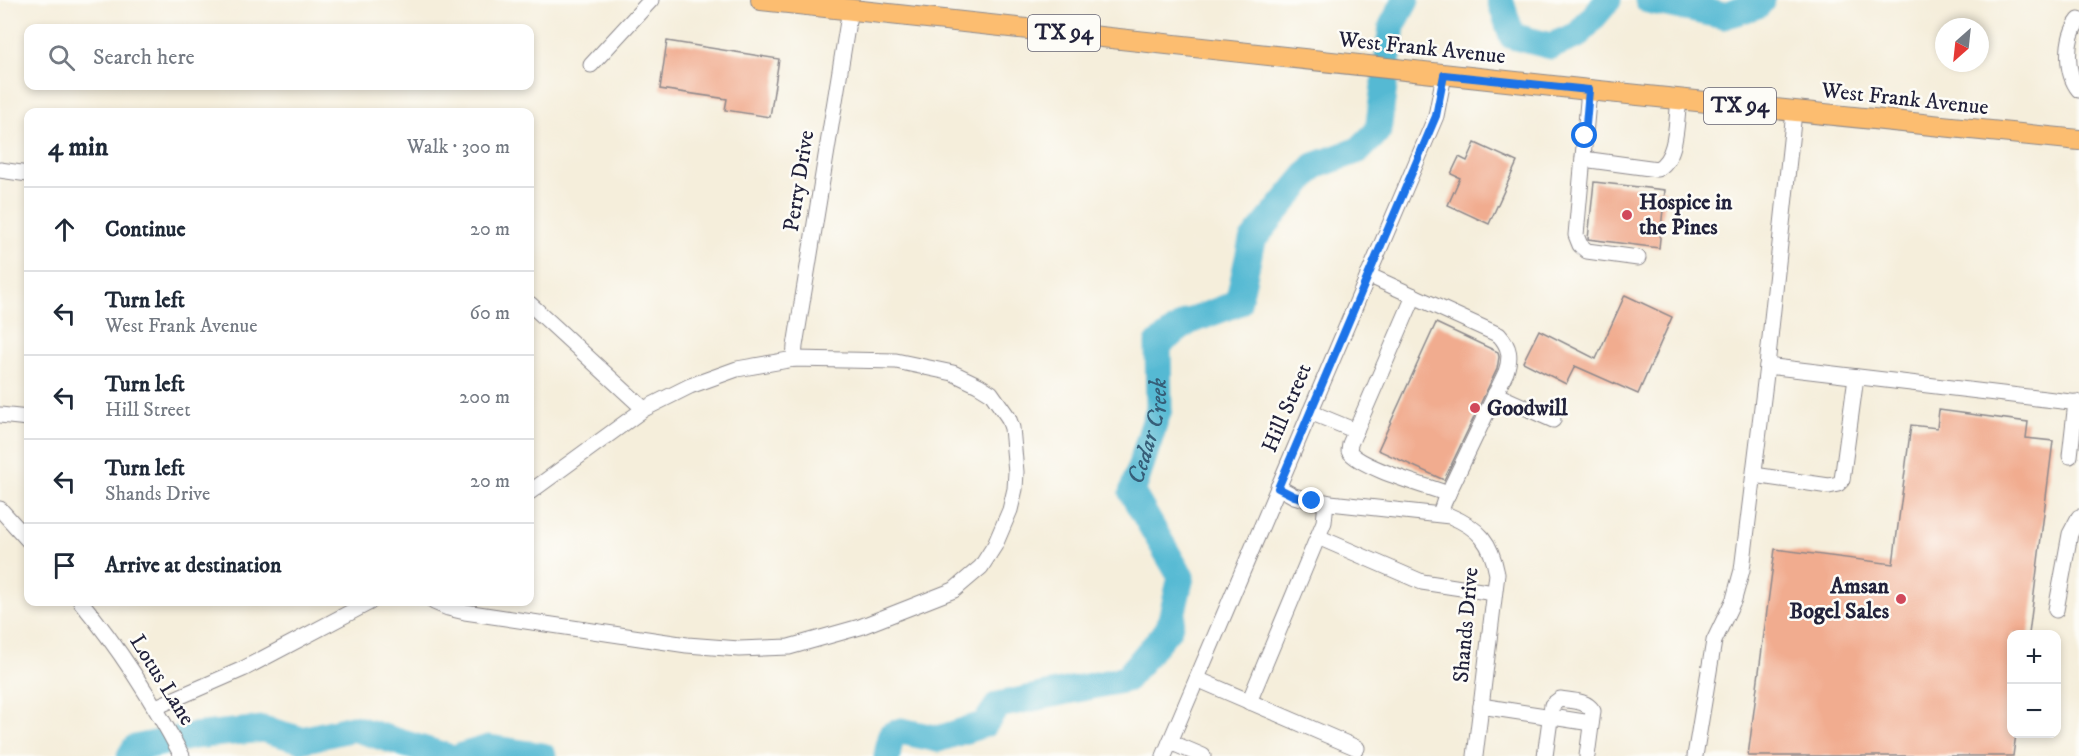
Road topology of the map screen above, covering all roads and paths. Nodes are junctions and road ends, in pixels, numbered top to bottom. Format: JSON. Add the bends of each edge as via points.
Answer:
{"nodes":[{"id":1,"x":651,"y":0,"type":"edge"},
{"id":2,"x":761,"y":0,"type":"edge"},
{"id":3,"x":850,"y":9,"type":"junction"},
{"id":4,"x":2079,"y":20,"type":"edge"},
{"id":5,"x":591,"y":65,"type":"dead end"},
{"id":6,"x":1444,"y":75,"type":"junction"},
{"id":7,"x":1589,"y":90,"type":"junction"},
{"id":8,"x":2079,"y":90,"type":"edge"},
{"id":9,"x":1679,"y":100,"type":"junction"},
{"id":10,"x":1794,"y":112,"type":"junction"},
{"id":11,"x":2079,"y":141,"type":"edge"},
{"id":12,"x":1583,"y":159,"type":"junction"},
{"id":13,"x":0,"y":170,"type":"edge"},
{"id":14,"x":24,"y":173,"type":"edge"},
{"id":15,"x":1638,"y":258,"type":"dead end"},
{"id":16,"x":1368,"y":275,"type":"junction"},
{"id":17,"x":1414,"y":296,"type":"junction"},
{"id":18,"x":534,"y":308,"type":"edge"},
{"id":19,"x":794,"y":359,"type":"junction"},
{"id":20,"x":1767,"y":366,"type":"junction"},
{"id":21,"x":1856,"y":377,"type":"junction"},
{"id":22,"x":1496,"y":394,"type":"junction"},
{"id":23,"x":2078,"y":403,"type":"edge"},
{"id":24,"x":644,"y":409,"type":"junction"},
{"id":25,"x":1310,"y":412,"type":"junction"},
{"id":26,"x":0,"y":415,"type":"edge"},
{"id":27,"x":24,"y":418,"type":"edge"},
{"id":28,"x":1553,"y":420,"type":"dead end"},
{"id":29,"x":1356,"y":431,"type":"junction"},
{"id":30,"x":2070,"y":456,"type":"dead end"},
{"id":31,"x":1754,"y":476,"type":"junction"},
{"id":32,"x":1278,"y":488,"type":"junction"},
{"id":33,"x":534,"y":489,"type":"edge"},
{"id":34,"x":1448,"y":494,"type":"junction"},
{"id":35,"x":1326,"y":502,"type":"junction"},
{"id":36,"x":0,"y":509,"type":"edge"},
{"id":37,"x":1440,"y":514,"type":"junction"},
{"id":38,"x":2079,"y":517,"type":"edge"},
{"id":39,"x":24,"y":536,"type":"edge"},
{"id":40,"x":1318,"y":537,"type":"junction"},
{"id":41,"x":1494,"y":593,"type":"junction"},
{"id":42,"x":84,"y":606,"type":"edge"},
{"id":43,"x":362,"y":606,"type":"edge"},
{"id":44,"x":443,"y":606,"type":"edge"},
{"id":45,"x":2056,"y":610,"type":"dead end"},
{"id":46,"x":1197,"y":679,"type":"junction"},
{"id":47,"x":1249,"y":702,"type":"junction"},
{"id":48,"x":1481,"y":706,"type":"junction"},
{"id":49,"x":156,"y":707,"type":"junction"},
{"id":50,"x":1550,"y":717,"type":"junction"},
{"id":51,"x":1357,"y":748,"type":"dead end"},
{"id":52,"x":1167,"y":749,"type":"edge"},
{"id":53,"x":182,"y":756,"type":"edge"},
{"id":54,"x":1203,"y":756,"type":"edge"},
{"id":55,"x":1475,"y":756,"type":"edge"},
{"id":56,"x":1545,"y":756,"type":"edge"},
{"id":57,"x":1587,"y":756,"type":"edge"},
{"id":58,"x":1695,"y":756,"type":"edge"}],
"edges":[{"from":1,"to":5,"type":"street"},
{"from":2,"to":3,"type":"main road","name":"West Frank Avenue","number":"TX 94"},
{"from":3,"to":6,"type":"main road","name":"West Frank Avenue","number":"TX 94"},
{"from":3,"to":19,"type":"street","name":"Perry Drive"},
{"from":4,"to":8,"type":"street","via":[[2069,40],[2070,71]]},
{"from":6,"to":7,"type":"main road","name":"West Frank Avenue","number":"TX 94"},
{"from":6,"to":16,"type":"street","name":"Hill Street","via":[[1436,116]]},
{"from":7,"to":9,"type":"main road","name":"West Frank Avenue","number":"TX 94"},
{"from":7,"to":12,"type":"street"},
{"from":9,"to":10,"type":"main road","name":"West Frank Avenue","number":"TX 94"},
{"from":9,"to":12,"type":"street","via":[[1672,147],[1661,167]]},
{"from":10,"to":11,"type":"main road","name":"West Frank Avenue","number":"TX 94"},
{"from":10,"to":20,"type":"street"},
{"from":12,"to":15,"type":"street","via":[[1576,235],[1580,245],[1587,251]]},
{"from":13,"to":14,"type":"street"},
{"from":16,"to":17,"type":"street"},
{"from":16,"to":25,"type":"street","name":"Hill Street"},
{"from":17,"to":22,"type":"street","via":[[1499,335],[1506,343],[1510,360]]},
{"from":17,"to":29,"type":"street"},
{"from":18,"to":24,"type":"street"},
{"from":19,"to":24,"type":"street","via":[[736,369]]},
{"from":19,"to":44,"type":"street","via":[[872,359],[933,368],[978,385],[991,393],[1004,411],[1012,428],[1016,472],[1010,510],[981,567],[954,590],[821,638],[789,646],[739,649],[687,645]]},
{"from":20,"to":21,"type":"street"},
{"from":20,"to":31,"type":"street"},
{"from":21,"to":23,"type":"street"},
{"from":21,"to":31,"type":"street","via":[[1842,480],[1838,484]]},
{"from":22,"to":28,"type":"street"},
{"from":22,"to":34,"type":"street"},
{"from":23,"to":30,"type":"street"},
{"from":24,"to":33,"type":"street"},
{"from":25,"to":29,"type":"street"},
{"from":25,"to":32,"type":"street","name":"Hill Street"},
{"from":26,"to":27,"type":"street"},
{"from":29,"to":34,"type":"street","via":[[1349,448],[1351,455],[1374,468]]},
{"from":31,"to":58,"type":"street","via":[[1742,570],[1734,599],[1714,641]]},
{"from":32,"to":35,"type":"street","name":"Shands Drive","via":[[1294,496]]},
{"from":32,"to":46,"type":"street","name":"Hill Street"},
{"from":34,"to":37,"type":"street"},
{"from":35,"to":37,"type":"street","name":"Shands Drive"},
{"from":35,"to":40,"type":"street"},
{"from":36,"to":39,"type":"street"},
{"from":37,"to":41,"type":"street","name":"Shands Drive","via":[[1467,523],[1485,538],[1497,574]]},
{"from":38,"to":45,"type":"street","via":[[2070,534]]},
{"from":40,"to":41,"type":"street","via":[[1422,582]]},
{"from":40,"to":47,"type":"street"},
{"from":41,"to":48,"type":"street","name":"Shands Drive"},
{"from":42,"to":49,"type":"street","name":"Lotus Lane"},
{"from":43,"to":49,"type":"street","via":[[243,669]]},
{"from":46,"to":47,"type":"street"},
{"from":46,"to":52,"type":"street","name":"Hill Street"},
{"from":47,"to":51,"type":"street"},
{"from":48,"to":50,"type":"street"},
{"from":48,"to":55,"type":"street","name":"Shands Drive"},
{"from":49,"to":53,"type":"street","name":"Lotus Lane"},
{"from":50,"to":56,"type":"street"},
{"from":50,"to":57,"type":"street","via":[[1591,723]]},
{"from":52,"to":54,"type":"street"}]}
